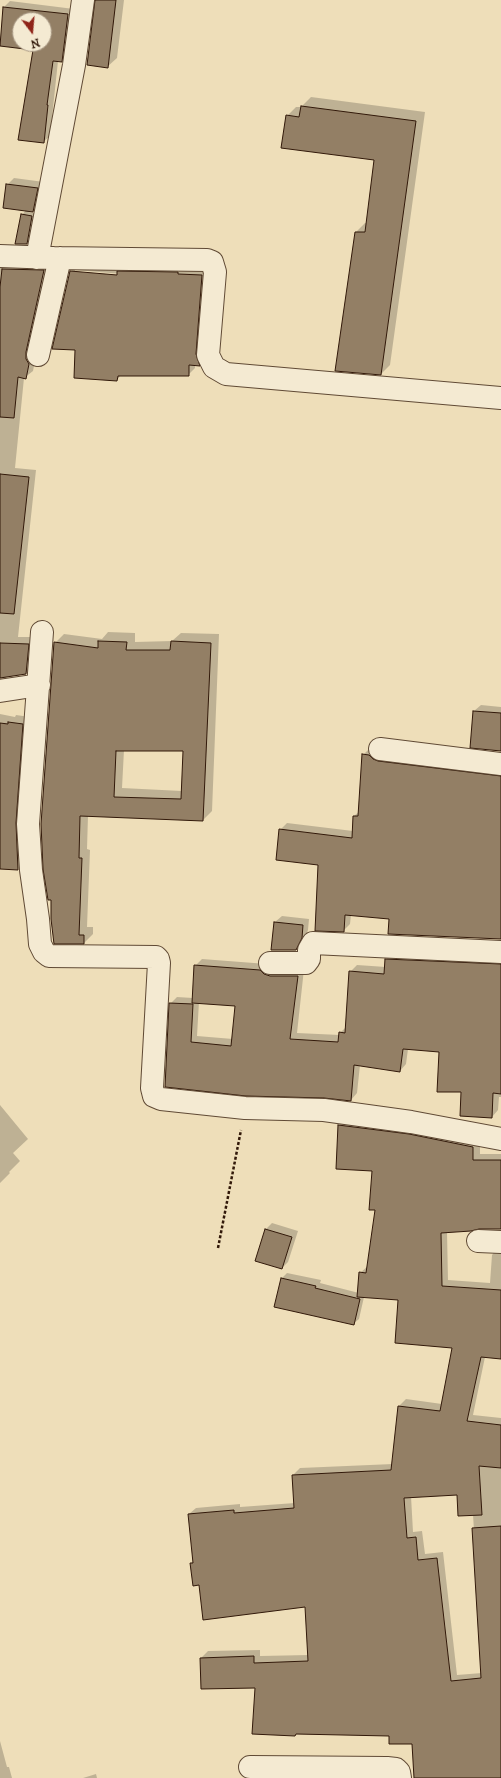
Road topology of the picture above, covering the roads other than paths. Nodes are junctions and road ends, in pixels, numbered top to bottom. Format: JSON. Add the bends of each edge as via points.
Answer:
{"nodes":[{"id":1,"x":83,"y":0,"type":"edge"},
{"id":2,"x":0,"y":256,"type":"edge"},
{"id":3,"x":37,"y":258,"type":"junction"},
{"id":4,"x":60,"y":258,"type":"junction"},
{"id":5,"x":38,"y":355,"type":"dead end"},
{"id":6,"x":501,"y":398,"type":"edge"},
{"id":7,"x":42,"y":632,"type":"dead end"},
{"id":8,"x":39,"y":685,"type":"junction"},
{"id":9,"x":0,"y":691,"type":"edge"},
{"id":10,"x":380,"y":748,"type":"dead end"},
{"id":11,"x":501,"y":764,"type":"edge"},
{"id":12,"x":501,"y":952,"type":"edge"},
{"id":13,"x":270,"y":963,"type":"dead end"},
{"id":14,"x":501,"y":1139,"type":"edge"},
{"id":15,"x":478,"y":1241,"type":"dead end"},
{"id":16,"x":501,"y":1242,"type":"edge"},
{"id":17,"x":250,"y":1767,"type":"dead end"},
{"id":18,"x":400,"y":1778,"type":"edge"}],
"edges":[{"from":1,"to":3,"type":"street","via":[[74,65]]},
{"from":2,"to":3,"type":"street"},
{"from":3,"to":4,"type":"street"},
{"from":4,"to":5,"type":"street"},
{"from":4,"to":6,"type":"street","via":[[212,262],[215,272],[208,355],[214,367],[226,374]]},
{"from":7,"to":8,"type":"street"},
{"from":8,"to":9,"type":"street"},
{"from":8,"to":14,"type":"street","via":[[28,824],[40,944],[49,956],[156,957],[159,963],[152,1088],[154,1096],[161,1099],[245,1108],[324,1110],[412,1122]]},
{"from":10,"to":11,"type":"street"},
{"from":12,"to":13,"type":"street","via":[[313,943],[306,963]]},
{"from":15,"to":16,"type":"street"},
{"from":17,"to":18,"type":"street","via":[[387,1768],[396,1769]]}]}
